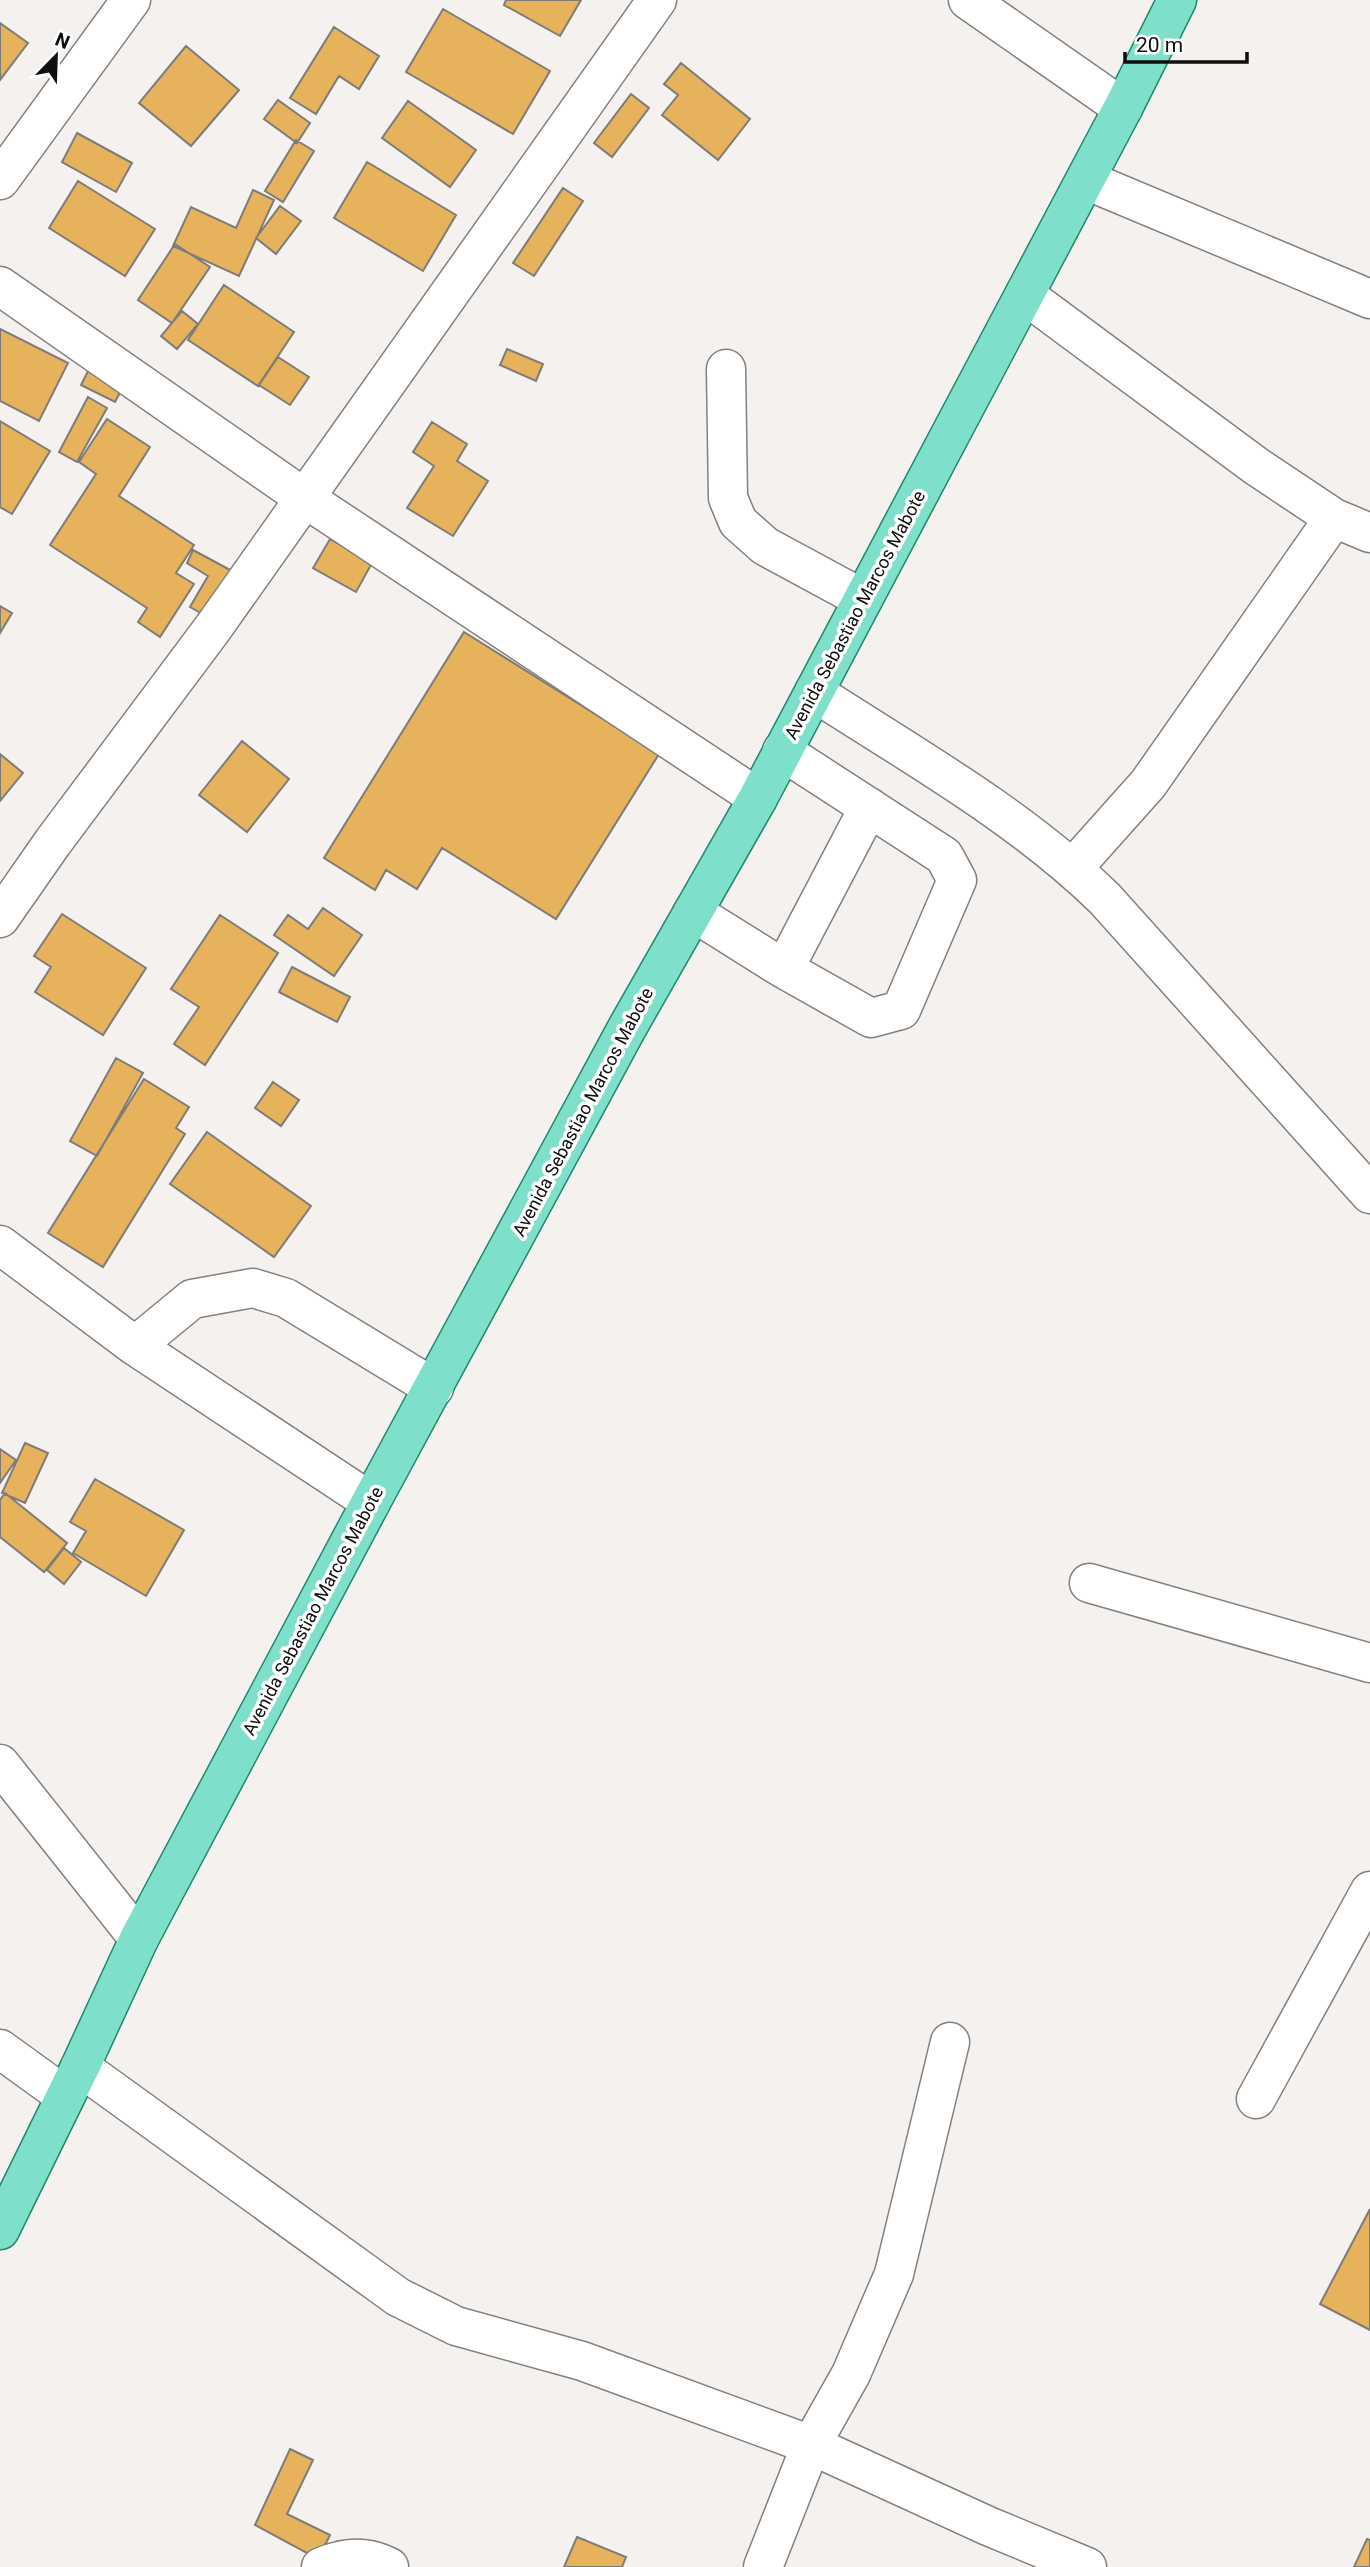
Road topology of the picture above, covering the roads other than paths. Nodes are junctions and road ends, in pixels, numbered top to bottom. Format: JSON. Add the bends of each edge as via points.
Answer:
{"nodes":[{"id":1,"x":131,"y":0,"type":"edge"},
{"id":2,"x":657,"y":0,"type":"edge"},
{"id":3,"x":968,"y":0,"type":"edge"},
{"id":4,"x":1177,"y":0,"type":"edge"},
{"id":5,"x":1123,"y":108,"type":"junction"},
{"id":6,"x":0,"y":180,"type":"edge"},
{"id":7,"x":1086,"y":180,"type":"junction"},
{"id":8,"x":0,"y":286,"type":"edge"},
{"id":9,"x":1025,"y":295,"type":"junction"},
{"id":10,"x":1370,"y":299,"type":"edge"},
{"id":11,"x":726,"y":369,"type":"dead end"},
{"id":12,"x":303,"y":497,"type":"junction"},
{"id":13,"x":1334,"y":518,"type":"junction"},
{"id":14,"x":1370,"y":533,"type":"edge"},
{"id":15,"x":863,"y":599,"type":"junction"},
{"id":16,"x":814,"y":692,"type":"junction"},
{"id":17,"x":782,"y":751,"type":"junction"},
{"id":18,"x":758,"y":798,"type":"junction"},
{"id":19,"x":869,"y":807,"type":"junction"},
{"id":20,"x":1073,"y":868,"type":"junction"},
{"id":21,"x":693,"y":912,"type":"junction"},
{"id":22,"x":0,"y":918,"type":"edge"},
{"id":23,"x":784,"y":969,"type":"junction"},
{"id":24,"x":1370,"y":1194,"type":"edge"},
{"id":25,"x":0,"y":1245,"type":"edge"},
{"id":26,"x":135,"y":1346,"type":"junction"},
{"id":27,"x":434,"y":1388,"type":"junction"},
{"id":28,"x":371,"y":1502,"type":"junction"},
{"id":29,"x":1089,"y":1583,"type":"dead end"},
{"id":30,"x":1370,"y":1663,"type":"edge"},
{"id":31,"x":0,"y":1764,"type":"edge"},
{"id":32,"x":1370,"y":1891,"type":"edge"},
{"id":33,"x":139,"y":1938,"type":"junction"},
{"id":34,"x":950,"y":2042,"type":"dead end"},
{"id":35,"x":0,"y":2049,"type":"edge"},
{"id":36,"x":73,"y":2081,"type":"junction"},
{"id":37,"x":1256,"y":2099,"type":"dead end"},
{"id":38,"x":0,"y":2230,"type":"edge"},
{"id":39,"x":811,"y":2445,"type":"junction"},
{"id":40,"x":321,"y":2567,"type":"edge"},
{"id":41,"x":389,"y":2567,"type":"edge"},
{"id":42,"x":763,"y":2567,"type":"edge"},
{"id":43,"x":1087,"y":2567,"type":"edge"}],
"edges":[{"from":1,"to":6,"type":"street"},
{"from":2,"to":12,"type":"street"},
{"from":3,"to":5,"type":"street"},
{"from":4,"to":5,"type":"main road","name":"Avenida Sebastiao Marcos Mabote"},
{"from":5,"to":7,"type":"main road","name":"Avenida Sebastiao Marcos Mabote"},
{"from":7,"to":9,"type":"main road","name":"Avenida Sebastiao Marcos Mabote"},
{"from":7,"to":10,"type":"street"},
{"from":8,"to":12,"type":"street"},
{"from":9,"to":13,"type":"street"},
{"from":9,"to":15,"type":"main road","name":"Avenida Sebastiao Marcos Mabote"},
{"from":11,"to":15,"type":"street","via":[[728,498],[738,522],[765,546]]},
{"from":12,"to":18,"type":"street"},
{"from":12,"to":22,"type":"street"},
{"from":13,"to":14,"type":"street"},
{"from":13,"to":20,"type":"street","via":[[1148,784]]},
{"from":15,"to":16,"type":"main road","name":"Avenida Sebastiao Marcos Mabote"},
{"from":16,"to":17,"type":"main road","name":"Avenida Sebastiao Marcos Mabote"},
{"from":16,"to":20,"type":"street","via":[[964,789]]},
{"from":17,"to":18,"type":"main road","name":"Avenida Sebastiao Marcos Mabote"},
{"from":17,"to":19,"type":"street"},
{"from":18,"to":21,"type":"main road","name":"Avenida Sebastiao Marcos Mabote"},
{"from":19,"to":23,"type":"street"},
{"from":19,"to":23,"type":"street","via":[[944,856],[957,880],[901,1010],[870,1018]]},
{"from":20,"to":24,"type":"street"},
{"from":21,"to":23,"type":"street"},
{"from":21,"to":27,"type":"main road","name":"Avenida Sebastiao Marcos Mabote"},
{"from":25,"to":26,"type":"street"},
{"from":26,"to":27,"type":"street","via":[[192,1298],[253,1288],[286,1298]]},
{"from":26,"to":28,"type":"street"},
{"from":27,"to":28,"type":"main road","name":"Avenida Sebastiao Marcos Mabote"},
{"from":28,"to":33,"type":"main road","name":"Avenida Sebastiao Marcos Mabote"},
{"from":29,"to":30,"type":"street"},
{"from":31,"to":33,"type":"street"},
{"from":32,"to":37,"type":"street"},
{"from":33,"to":36,"type":"main road","name":"Avenida Sebastiao Marcos Mabote"},
{"from":34,"to":39,"type":"street","via":[[894,2274],[851,2374]]},
{"from":35,"to":36,"type":"street"},
{"from":36,"to":38,"type":"main road","name":"Avenida Sebastiao Marcos Mabote"},
{"from":36,"to":39,"type":"street","via":[[398,2297],[456,2326],[582,2361]]},
{"from":39,"to":42,"type":"street"},
{"from":39,"to":43,"type":"street"},
{"from":40,"to":41,"type":"street","via":[[363,2558]]}]}
